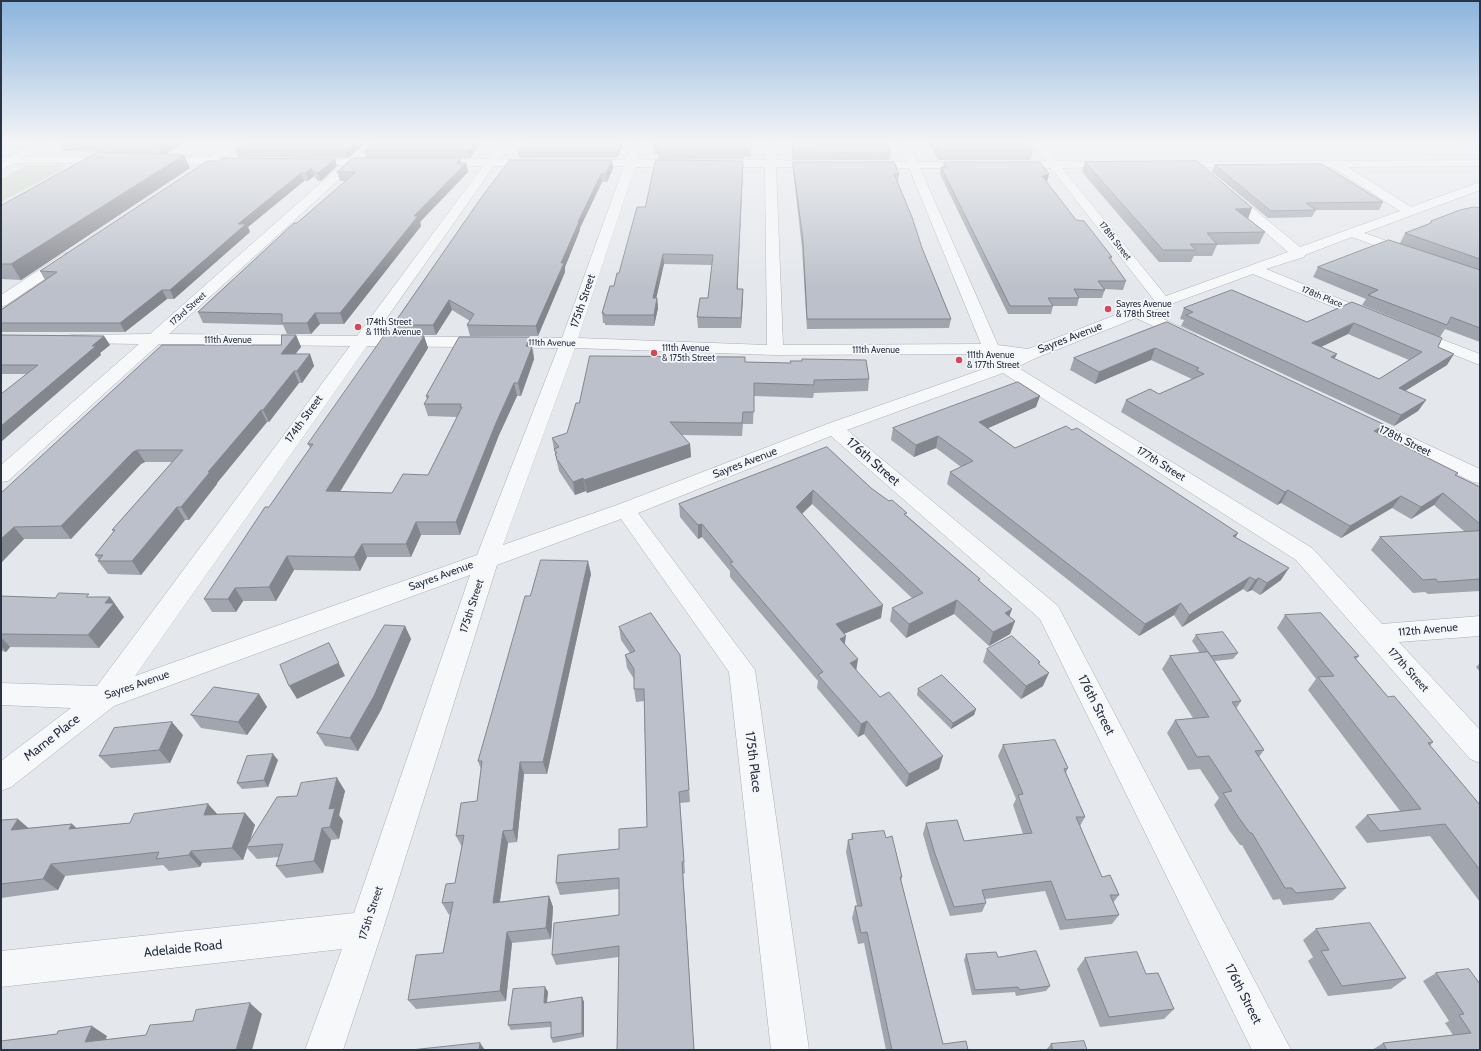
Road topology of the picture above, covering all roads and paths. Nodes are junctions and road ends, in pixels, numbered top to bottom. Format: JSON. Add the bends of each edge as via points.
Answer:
{"nodes":[{"id":1,"x":320,"y":191,"type":"edge"},
{"id":2,"x":470,"y":191,"type":"edge"},
{"id":3,"x":621,"y":191,"type":"edge"},
{"id":4,"x":772,"y":191,"type":"edge"},
{"id":5,"x":923,"y":191,"type":"edge"},
{"id":6,"x":1075,"y":191,"type":"edge"},
{"id":7,"x":1226,"y":191,"type":"edge"},
{"id":8,"x":1378,"y":191,"type":"edge"},
{"id":9,"x":1467,"y":191,"type":"edge"},
{"id":10,"x":1439,"y":202,"type":"junction"},
{"id":11,"x":1458,"y":208,"type":"dead end"},
{"id":12,"x":1410,"y":212,"type":"junction"},
{"id":13,"x":1352,"y":233,"type":"junction"},
{"id":14,"x":78,"y":250,"type":"edge"},
{"id":15,"x":1299,"y":254,"type":"junction"},
{"id":16,"x":1423,"y":258,"type":"edge"},
{"id":17,"x":1254,"y":269,"type":"junction"},
{"id":18,"x":1,"y":302,"type":"edge"},
{"id":19,"x":1164,"y":303,"type":"junction"},
{"id":20,"x":1136,"y":312,"type":"junction"},
{"id":21,"x":1384,"y":322,"type":"edge"},
{"id":22,"x":1399,"y":328,"type":"edge"},
{"id":23,"x":57,"y":338,"type":"edge"},
{"id":24,"x":155,"y":339,"type":"junction"},
{"id":25,"x":361,"y":341,"type":"junction"},
{"id":26,"x":569,"y":343,"type":"junction"},
{"id":27,"x":1202,"y":343,"type":"edge"},
{"id":28,"x":991,"y":349,"type":"junction"},
{"id":29,"x":775,"y":350,"type":"junction"},
{"id":30,"x":1030,"y":354,"type":"junction"},
{"id":31,"x":1480,"y":360,"type":"edge"},
{"id":32,"x":1005,"y":367,"type":"junction"},
{"id":33,"x":1337,"y":409,"type":"edge"},
{"id":34,"x":834,"y":428,"type":"junction"},
{"id":35,"x":1,"y":476,"type":"edge"},
{"id":36,"x":1480,"y":477,"type":"edge"},
{"id":37,"x":625,"y":510,"type":"junction"},
{"id":38,"x":487,"y":559,"type":"junction"},
{"id":39,"x":1480,"y":626,"type":"edge"},
{"id":40,"x":1376,"y":634,"type":"junction"},
{"id":41,"x":1,"y":694,"type":"edge"},
{"id":42,"x":104,"y":698,"type":"junction"},
{"id":43,"x":1480,"y":750,"type":"edge"},
{"id":44,"x":1,"y":778,"type":"edge"},
{"id":45,"x":366,"y":929,"type":"junction"},
{"id":46,"x":1,"y":969,"type":"edge"},
{"id":47,"x":324,"y":1050,"type":"edge"},
{"id":48,"x":790,"y":1050,"type":"edge"},
{"id":49,"x":1272,"y":1050,"type":"edge"}],
"edges":[{"from":1,"to":24,"type":"street","name":"173rd Street"},
{"from":2,"to":25,"type":"street","name":"174th Street"},
{"from":3,"to":26,"type":"street","name":"175th Street"},
{"from":4,"to":29,"type":"street"},
{"from":5,"to":28,"type":"street","name":"177th Street"},
{"from":6,"to":19,"type":"street","name":"178th Street"},
{"from":7,"to":15,"type":"street"},
{"from":8,"to":12,"type":"street"},
{"from":9,"to":10,"type":"street","name":"Sayres Avenue"},
{"from":10,"to":11,"type":"street"},
{"from":10,"to":12,"type":"street","name":"Sayres Avenue"},
{"from":12,"to":13,"type":"street","name":"Sayres Avenue"},
{"from":13,"to":15,"type":"street","name":"Sayres Avenue"},
{"from":13,"to":16,"type":"street"},
{"from":14,"to":18,"type":"street"},
{"from":15,"to":17,"type":"street","name":"Sayres Avenue"},
{"from":17,"to":19,"type":"street","name":"Sayres Avenue"},
{"from":17,"to":21,"type":"street","name":"178th Place"},
{"from":19,"to":20,"type":"street","name":"Sayres Avenue"},
{"from":20,"to":27,"type":"street"},
{"from":20,"to":30,"type":"street","name":"Sayres Avenue"},
{"from":22,"to":31,"type":"street"},
{"from":23,"to":24,"type":"street","name":"111th Avenue"},
{"from":24,"to":25,"type":"street","name":"111th Avenue"},
{"from":24,"to":35,"type":"street","name":"173rd Street"},
{"from":25,"to":26,"type":"street","name":"111th Avenue"},
{"from":25,"to":42,"type":"street","name":"174th Street"},
{"from":26,"to":29,"type":"street","name":"111th Avenue"},
{"from":26,"to":38,"type":"street","name":"175th Street"},
{"from":28,"to":29,"type":"street","name":"111th Avenue"},
{"from":28,"to":30,"type":"street","name":"111th Avenue"},
{"from":28,"to":32,"type":"street","name":"177th Street"},
{"from":30,"to":32,"type":"street","name":"Sayres Avenue"},
{"from":32,"to":34,"type":"street","name":"Sayres Avenue"},
{"from":32,"to":40,"type":"street","name":"177th Street","via":[[1304,554]]},
{"from":33,"to":36,"type":"street","name":"178th Street"},
{"from":34,"to":37,"type":"street","name":"Sayres Avenue"},
{"from":34,"to":49,"type":"street","name":"176th Street","via":[[1049,613]]},
{"from":37,"to":38,"type":"street","name":"Sayres Avenue"},
{"from":37,"to":48,"type":"street","name":"175th Place","via":[[742,670]]},
{"from":38,"to":42,"type":"street","name":"Sayres Avenue"},
{"from":38,"to":45,"type":"street","name":"175th Street"},
{"from":39,"to":40,"type":"street","name":"112th Avenue"},
{"from":40,"to":43,"type":"street","name":"177th Street"},
{"from":41,"to":42,"type":"street","name":"Sayres Avenue"},
{"from":42,"to":44,"type":"street","name":"Marne Place"},
{"from":45,"to":46,"type":"street","name":"Adelaide Road"},
{"from":45,"to":47,"type":"street","name":"175th Street"}]}
